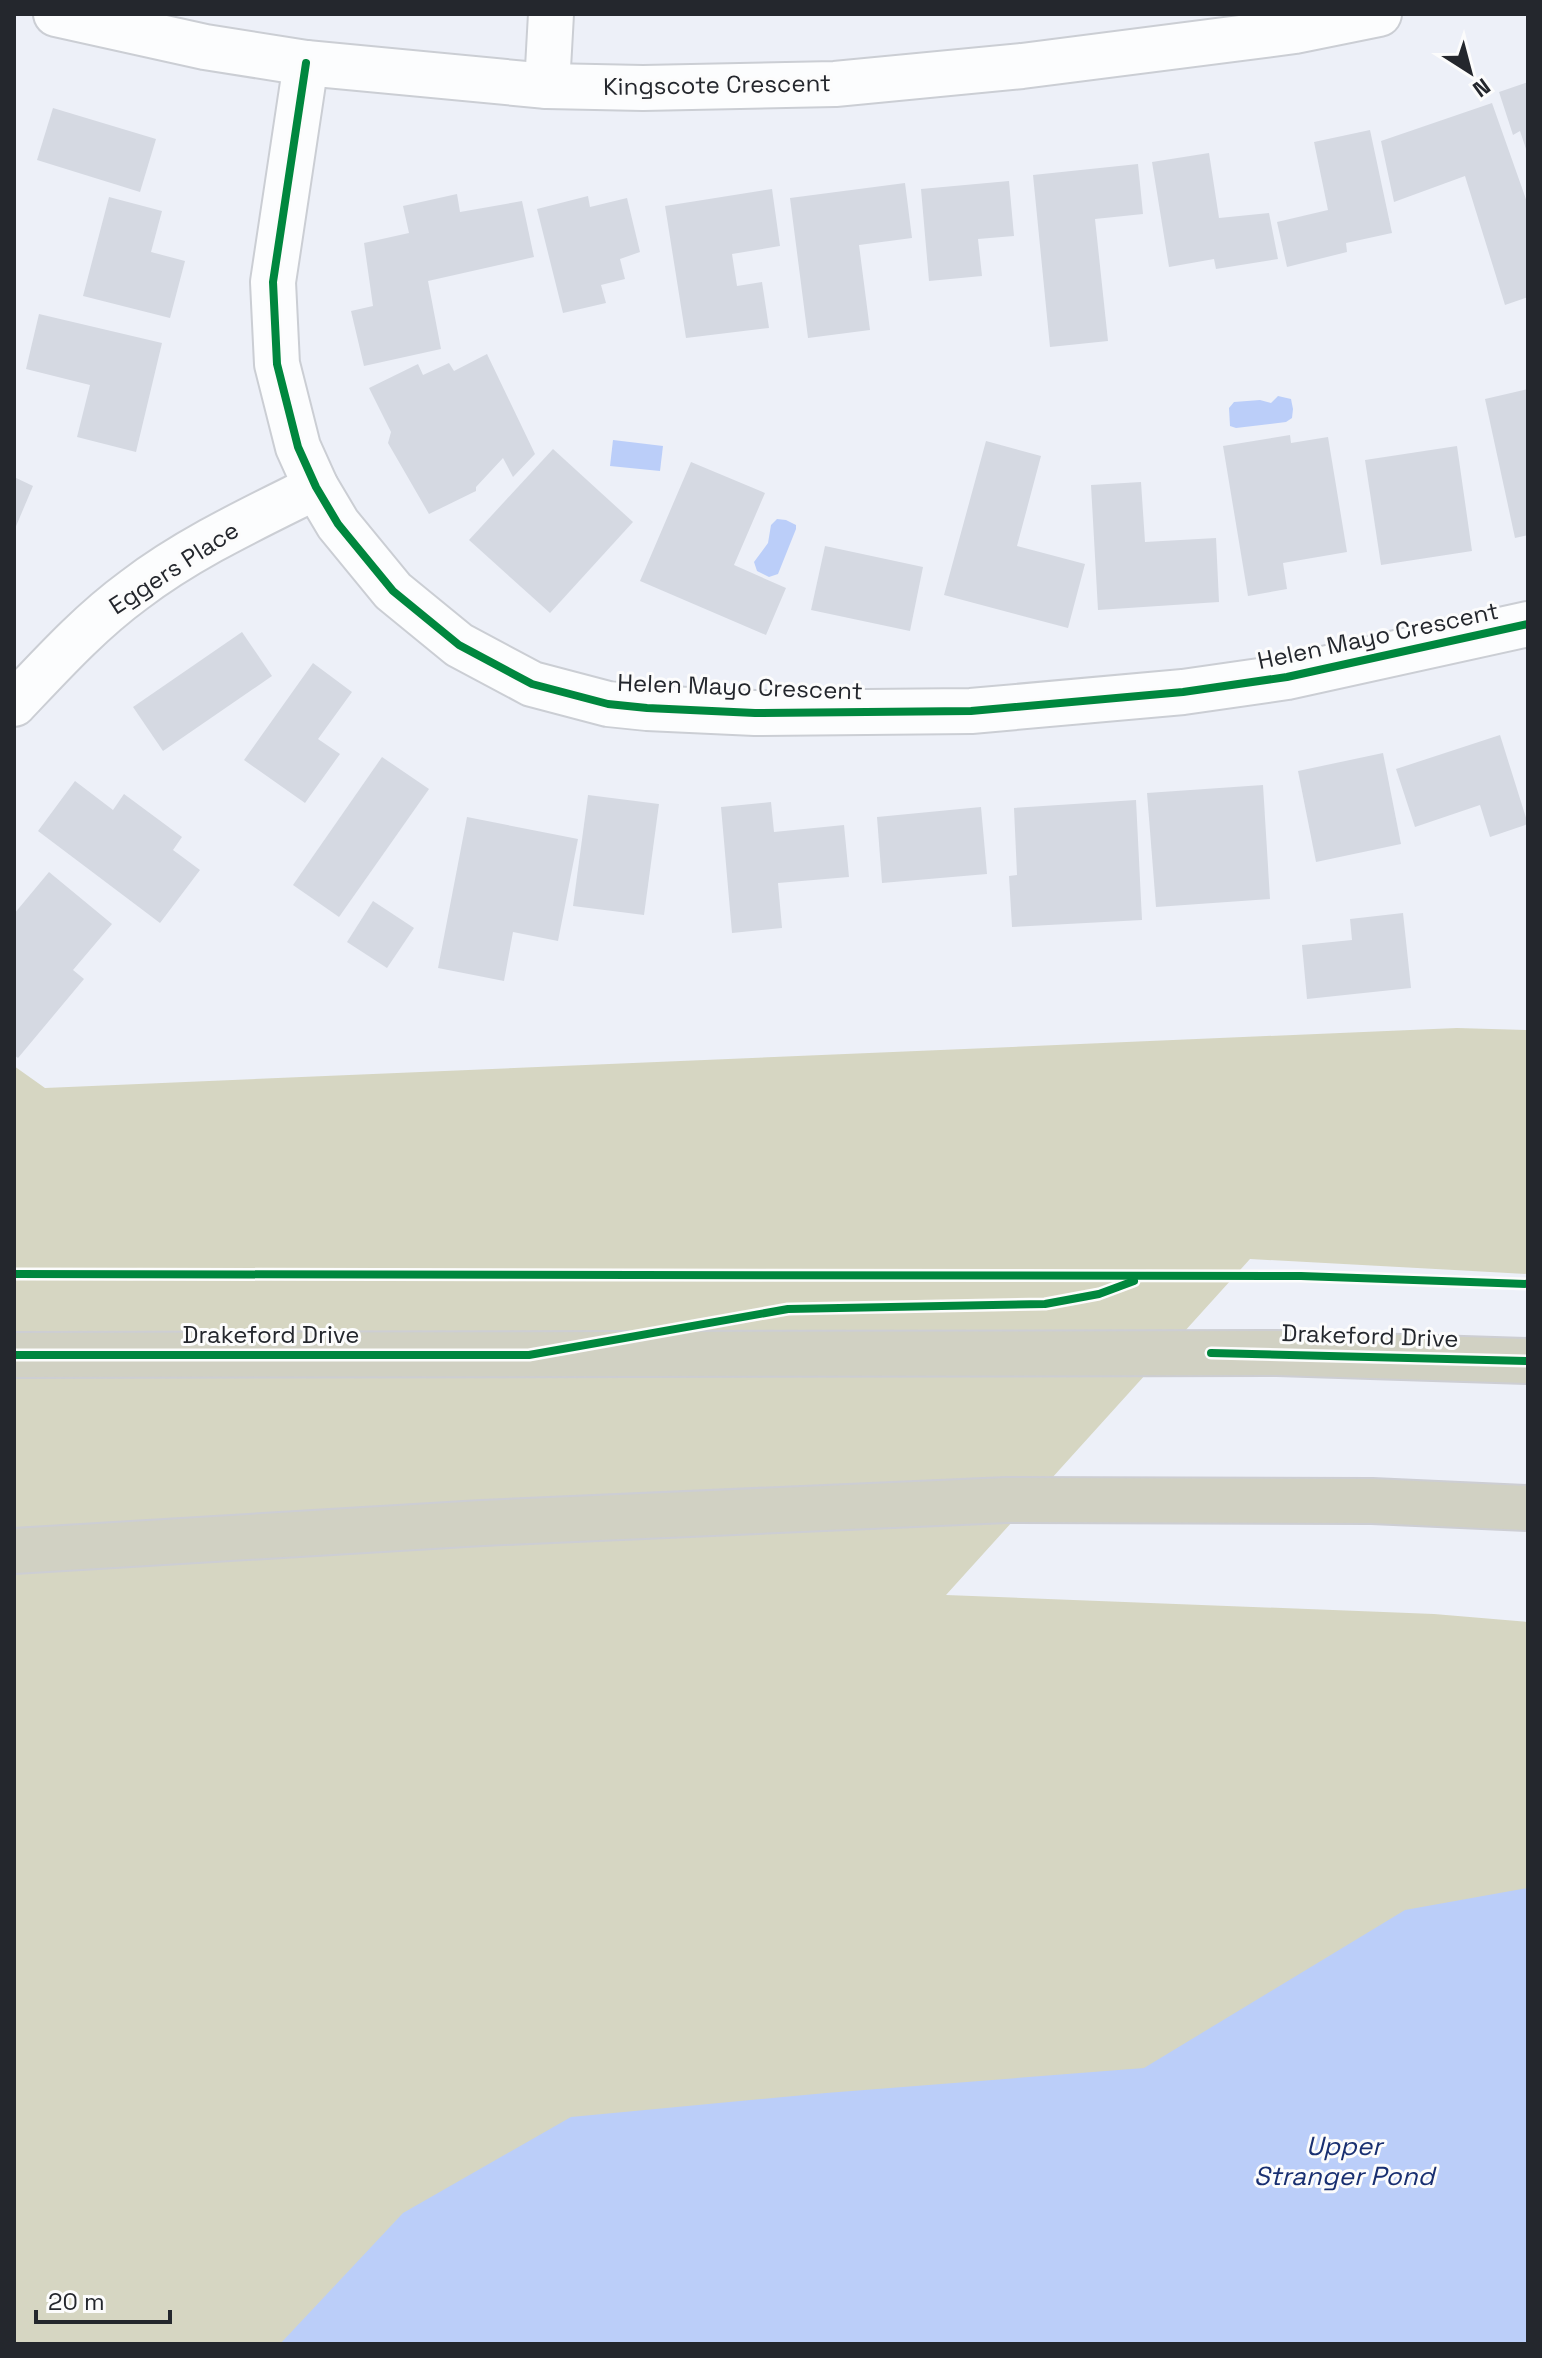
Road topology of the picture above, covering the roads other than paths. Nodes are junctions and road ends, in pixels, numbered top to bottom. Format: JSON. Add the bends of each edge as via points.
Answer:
{"nodes":[{"id":1,"x":56,"y":14,"type":"edge"},
{"id":2,"x":551,"y":14,"type":"edge"},
{"id":3,"x":1379,"y":14,"type":"edge"},
{"id":4,"x":306,"y":63,"type":"junction"},
{"id":5,"x":547,"y":86,"type":"junction"},
{"id":6,"x":316,"y":487,"type":"junction"},
{"id":7,"x":1528,"y":624,"type":"edge"},
{"id":8,"x":14,"y":704,"type":"edge"},
{"id":9,"x":14,"y":1355,"type":"edge"},
{"id":10,"x":1528,"y":1361,"type":"edge"},
{"id":11,"x":1528,"y":1508,"type":"edge"},
{"id":12,"x":14,"y":1551,"type":"edge"}],
"edges":[{"from":1,"to":4,"type":"street","name":"Kingscote Crescent"},
{"from":2,"to":5,"type":"street"},
{"from":3,"to":5,"type":"street","name":"Kingscote Crescent","via":[[1295,31],[1110,55],[835,84]]},
{"from":4,"to":5,"type":"street","name":"Kingscote Crescent"},
{"from":4,"to":6,"type":"street","name":"Helen Mayo Crescent","via":[[273,282],[277,364],[298,447]]},
{"from":6,"to":7,"type":"street","name":"Helen Mayo Crescent","via":[[338,524],[393,591],[459,645],[532,684],[608,704],[755,713],[971,711],[1287,677]]},
{"from":6,"to":8,"type":"street","name":"Eggers Place","via":[[136,588],[91,624]]},
{"from":9,"to":10,"type":"highway","name":"Drakeford Drive","via":[[1277,1353]]},
{"from":11,"to":12,"type":"highway","via":[[1372,1501],[1007,1500]]}]}
